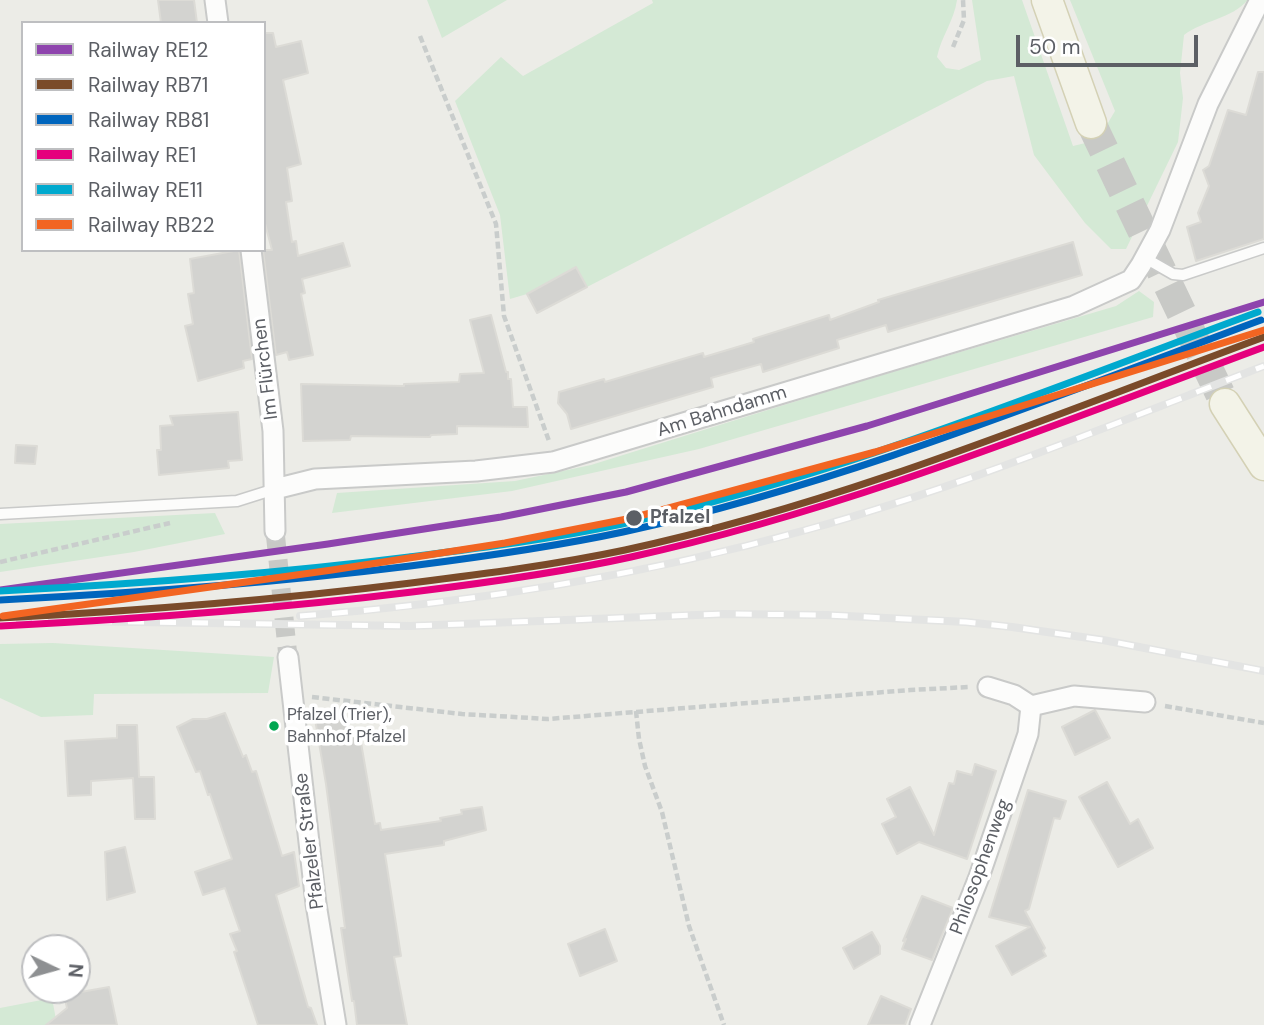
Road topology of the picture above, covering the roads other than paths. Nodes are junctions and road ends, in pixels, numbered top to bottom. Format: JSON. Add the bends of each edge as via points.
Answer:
{"nodes":[{"id":1,"x":215,"y":0,"type":"edge"},
{"id":2,"x":1047,"y":0,"type":"edge"},
{"id":3,"x":1260,"y":0,"type":"edge"},
{"id":4,"x":218,"y":21,"type":"edge"},
{"id":5,"x":1091,"y":123,"type":"tunnel mouth"},
{"id":6,"x":1264,"y":248,"type":"edge"},
{"id":7,"x":251,"y":252,"type":"edge"},
{"id":8,"x":1145,"y":258,"type":"junction"},
{"id":9,"x":1225,"y":404,"type":"tunnel mouth"},
{"id":10,"x":1264,"y":466,"type":"edge"},
{"id":11,"x":275,"y":489,"type":"junction"},
{"id":12,"x":0,"y":514,"type":"edge"},
{"id":13,"x":275,"y":531,"type":"tunnel mouth"},
{"id":14,"x":288,"y":657,"type":"tunnel mouth"},
{"id":15,"x":988,"y":687,"type":"road end"},
{"id":16,"x":1145,"y":702,"type":"road end"},
{"id":17,"x":1031,"y":706,"type":"junction"},
{"id":18,"x":336,"y":1025,"type":"edge"},
{"id":19,"x":920,"y":1025,"type":"edge"}],
"edges":[{"from":1,"to":4,"type":"street"},
{"from":2,"to":5,"type":"main road"},
{"from":3,"to":8,"type":"street","name":"Am Bahndamm","via":[[1208,104]]},
{"from":6,"to":8,"type":"lane","via":[[1183,275]]},
{"from":7,"to":11,"type":"street","name":"Im Flürchen","via":[[274,430]]},
{"from":8,"to":11,"type":"street","name":"Am Bahndamm","via":[[1131,280],[1074,306],[553,462],[315,479]]},
{"from":9,"to":10,"type":"main road"},
{"from":11,"to":12,"type":"lane","via":[[237,501]]},
{"from":11,"to":13,"type":"street"},
{"from":14,"to":18,"type":"street","name":"Pfalzeler Straße","via":[[316,904]]},
{"from":15,"to":17,"type":"street"},
{"from":16,"to":17,"type":"street","via":[[1074,696]]},
{"from":17,"to":19,"type":"street","name":"Philosophenweg","via":[[1028,734],[983,864]]}]}
